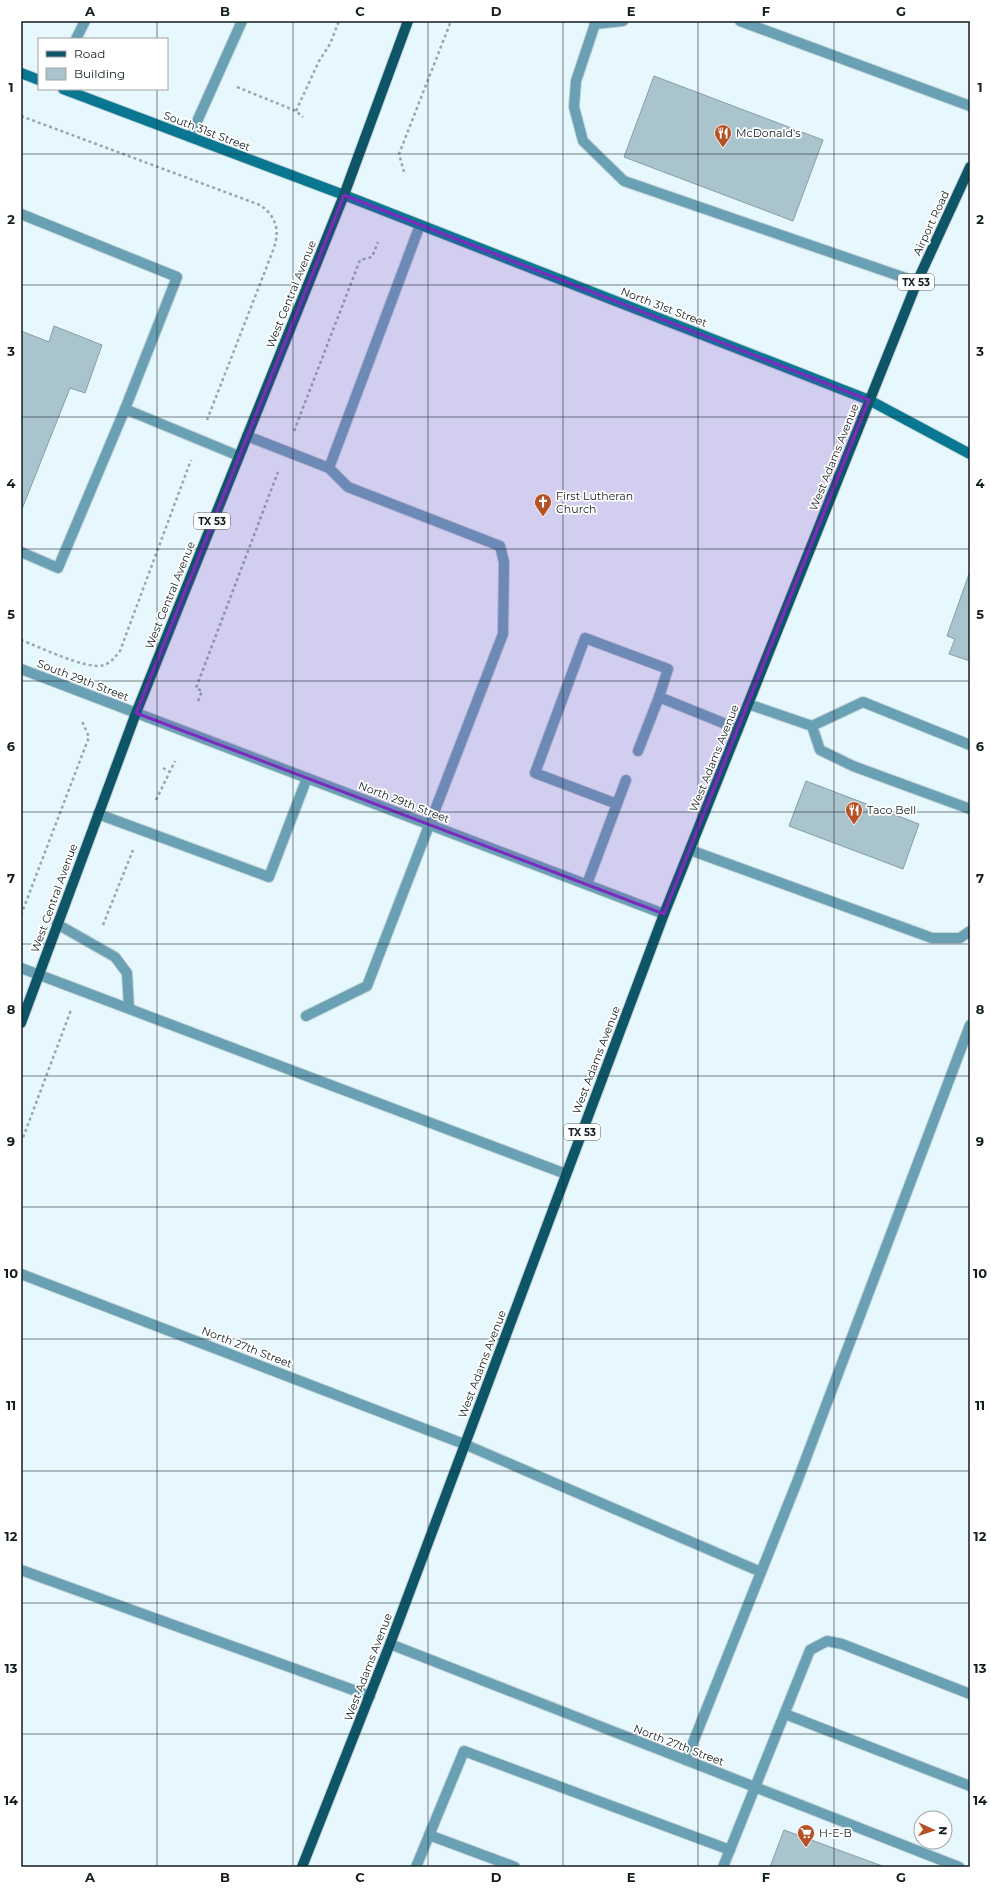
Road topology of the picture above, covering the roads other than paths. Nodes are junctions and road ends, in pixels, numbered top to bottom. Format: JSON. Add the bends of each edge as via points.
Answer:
{"nodes":[{"id":1,"x":85,"y":21,"type":"edge"},
{"id":2,"x":242,"y":21,"type":"edge"},
{"id":3,"x":408,"y":21,"type":"edge"},
{"id":4,"x":623,"y":21,"type":"edge"},
{"id":5,"x":740,"y":21,"type":"edge"},
{"id":6,"x":594,"y":23,"type":"edge"},
{"id":7,"x":76,"y":38,"type":"edge"},
{"id":8,"x":21,"y":73,"type":"edge"},
{"id":9,"x":38,"y":80,"type":"edge"},
{"id":10,"x":66,"y":90,"type":"edge"},
{"id":11,"x":970,"y":106,"type":"edge"},
{"id":12,"x":190,"y":137,"type":"junction"},
{"id":13,"x":970,"y":167,"type":"edge"},
{"id":14,"x":344,"y":195,"type":"junction"},
{"id":15,"x":21,"y":214,"type":"edge"},
{"id":16,"x":420,"y":225,"type":"junction"},
{"id":17,"x":917,"y":282,"type":"junction"},
{"id":18,"x":869,"y":400,"type":"junction"},
{"id":19,"x":125,"y":408,"type":"junction"},
{"id":20,"x":247,"y":436,"type":"junction"},
{"id":21,"x":970,"y":454,"type":"edge"},
{"id":22,"x":239,"y":456,"type":"junction"},
{"id":23,"x":329,"y":468,"type":"junction"},
{"id":24,"x":21,"y":552,"type":"edge"},
{"id":25,"x":21,"y":669,"type":"edge"},
{"id":26,"x":660,"y":697,"type":"junction"},
{"id":27,"x":748,"y":704,"type":"junction"},
{"id":28,"x":136,"y":713,"type":"junction"},
{"id":29,"x":812,"y":726,"type":"junction"},
{"id":30,"x":738,"y":729,"type":"junction"},
{"id":31,"x":970,"y":745,"type":"edge"},
{"id":32,"x":638,"y":751,"type":"dead end"},
{"id":33,"x":307,"y":778,"type":"junction"},
{"id":34,"x":626,"y":780,"type":"dead end"},
{"id":35,"x":617,"y":804,"type":"junction"},
{"id":36,"x":970,"y":809,"type":"edge"},
{"id":37,"x":98,"y":814,"type":"junction"},
{"id":38,"x":429,"y":824,"type":"junction"},
{"id":39,"x":690,"y":850,"type":"junction"},
{"id":40,"x":587,"y":884,"type":"junction"},
{"id":41,"x":664,"y":914,"type":"junction"},
{"id":42,"x":57,"y":924,"type":"junction"},
{"id":43,"x":970,"y":931,"type":"edge"},
{"id":44,"x":21,"y":968,"type":"edge"},
{"id":45,"x":39,"y":974,"type":"junction"},
{"id":46,"x":129,"y":1008,"type":"junction"},
{"id":47,"x":306,"y":1016,"type":"dead end"},
{"id":48,"x":21,"y":1023,"type":"edge"},
{"id":49,"x":970,"y":1025,"type":"edge"},
{"id":50,"x":566,"y":1174,"type":"junction"},
{"id":51,"x":21,"y":1274,"type":"edge"},
{"id":52,"x":464,"y":1444,"type":"junction"},
{"id":53,"x":21,"y":1570,"type":"edge"},
{"id":54,"x":761,"y":1572,"type":"junction"},
{"id":55,"x":390,"y":1644,"type":"junction"},
{"id":56,"x":970,"y":1694,"type":"edge"},
{"id":57,"x":370,"y":1696,"type":"junction"},
{"id":58,"x":785,"y":1714,"type":"junction"},
{"id":59,"x":686,"y":1760,"type":"junction"},
{"id":60,"x":970,"y":1786,"type":"edge"},
{"id":61,"x":755,"y":1787,"type":"junction"},
{"id":62,"x":429,"y":1835,"type":"junction"},
{"id":63,"x":730,"y":1850,"type":"junction"},
{"id":64,"x":302,"y":1867,"type":"edge"},
{"id":65,"x":416,"y":1867,"type":"edge"},
{"id":66,"x":515,"y":1867,"type":"edge"},
{"id":67,"x":723,"y":1867,"type":"edge"},
{"id":68,"x":959,"y":1867,"type":"edge"}],
"edges":[{"from":1,"to":7,"type":"street"},
{"from":2,"to":12,"type":"street"},
{"from":3,"to":14,"type":"main road","name":"West Central Avenue","number":"TX 53"},
{"from":4,"to":6,"type":"street"},
{"from":5,"to":11,"type":"street"},
{"from":6,"to":17,"type":"street","via":[[576,82],[574,107],[583,141],[624,181]]},
{"from":8,"to":9,"type":"main road"},
{"from":10,"to":12,"type":"main road","name":"South 31st Street"},
{"from":12,"to":14,"type":"main road","name":"South 31st Street"},
{"from":13,"to":17,"type":"main road","name":"Airport Road","number":"TX 53"},
{"from":14,"to":16,"type":"main road","name":"North 31st Street"},
{"from":14,"to":20,"type":"main road","name":"West Central Avenue","number":"TX 53"},
{"from":15,"to":19,"type":"street","via":[[177,277]]},
{"from":16,"to":18,"type":"main road","name":"North 31st Street"},
{"from":16,"to":23,"type":"street"},
{"from":17,"to":18,"type":"main road","name":"Airport Road","number":"TX 53"},
{"from":18,"to":21,"type":"main road","name":"North 31st Street"},
{"from":18,"to":27,"type":"main road","name":"West Adams Avenue","number":"TX 53"},
{"from":19,"to":22,"type":"street"},
{"from":19,"to":24,"type":"street","via":[[58,568]]},
{"from":20,"to":22,"type":"main road","name":"West Central Avenue","number":"TX 53"},
{"from":20,"to":23,"type":"street"},
{"from":22,"to":28,"type":"main road","name":"West Central Avenue","number":"TX 53"},
{"from":23,"to":38,"type":"street","via":[[348,487],[500,546],[504,562],[503,634]]},
{"from":25,"to":28,"type":"street","name":"South 29th Street"},
{"from":26,"to":30,"type":"street"},
{"from":26,"to":32,"type":"street"},
{"from":26,"to":35,"type":"street","via":[[668,669],[585,638],[535,773]]},
{"from":27,"to":29,"type":"street"},
{"from":27,"to":30,"type":"main road","name":"West Adams Avenue","number":"TX 53"},
{"from":28,"to":33,"type":"street","name":"North 29th Street"},
{"from":28,"to":37,"type":"main road","name":"West Central Avenue","number":"TX 53"},
{"from":29,"to":31,"type":"street","via":[[863,702]]},
{"from":29,"to":36,"type":"street","via":[[820,750],[853,766]]},
{"from":30,"to":39,"type":"main road","name":"West Adams Avenue","number":"TX 53"},
{"from":33,"to":37,"type":"street","via":[[270,877]]},
{"from":33,"to":38,"type":"street","name":"North 29th Street"},
{"from":34,"to":35,"type":"street"},
{"from":35,"to":40,"type":"street"},
{"from":37,"to":42,"type":"main road","name":"West Central Avenue","number":"TX 53"},
{"from":38,"to":40,"type":"street","name":"North 29th Street"},
{"from":38,"to":47,"type":"street","via":[[367,986]]},
{"from":39,"to":41,"type":"main road","name":"West Adams Avenue","number":"TX 53"},
{"from":39,"to":43,"type":"street","via":[[932,938],[960,938]]},
{"from":40,"to":41,"type":"street","name":"North 29th Street"},
{"from":41,"to":50,"type":"main road","name":"West Adams Avenue","number":"TX 53"},
{"from":42,"to":45,"type":"main road","name":"West Central Avenue","number":"TX 53"},
{"from":42,"to":46,"type":"street","via":[[115,958],[127,973]]},
{"from":44,"to":45,"type":"street"},
{"from":45,"to":46,"type":"street"},
{"from":45,"to":48,"type":"main road","name":"West Central Avenue","number":"TX 53"},
{"from":46,"to":50,"type":"street"},
{"from":49,"to":54,"type":"street"},
{"from":50,"to":52,"type":"main road","name":"West Adams Avenue","number":"TX 53"},
{"from":51,"to":52,"type":"street","name":"North 27th Street"},
{"from":52,"to":54,"type":"street","name":"North 27th Street"},
{"from":52,"to":55,"type":"main road","name":"West Adams Avenue","number":"TX 53"},
{"from":53,"to":57,"type":"street"},
{"from":54,"to":59,"type":"street"},
{"from":55,"to":57,"type":"main road","name":"West Adams Avenue","number":"TX 53"},
{"from":55,"to":59,"type":"street","name":"North 27th Street"},
{"from":56,"to":58,"type":"street","via":[[842,1644],[827,1641],[810,1650]]},
{"from":57,"to":64,"type":"main road","name":"West Adams Avenue","number":"TX 53"},
{"from":58,"to":60,"type":"street"},
{"from":58,"to":61,"type":"street"},
{"from":59,"to":61,"type":"street","name":"North 27th Street"},
{"from":61,"to":63,"type":"street"},
{"from":61,"to":68,"type":"street","name":"North 27th Street"},
{"from":62,"to":63,"type":"street","via":[[464,1751]]},
{"from":62,"to":65,"type":"street"},
{"from":62,"to":66,"type":"street"},
{"from":63,"to":67,"type":"street"}]}
